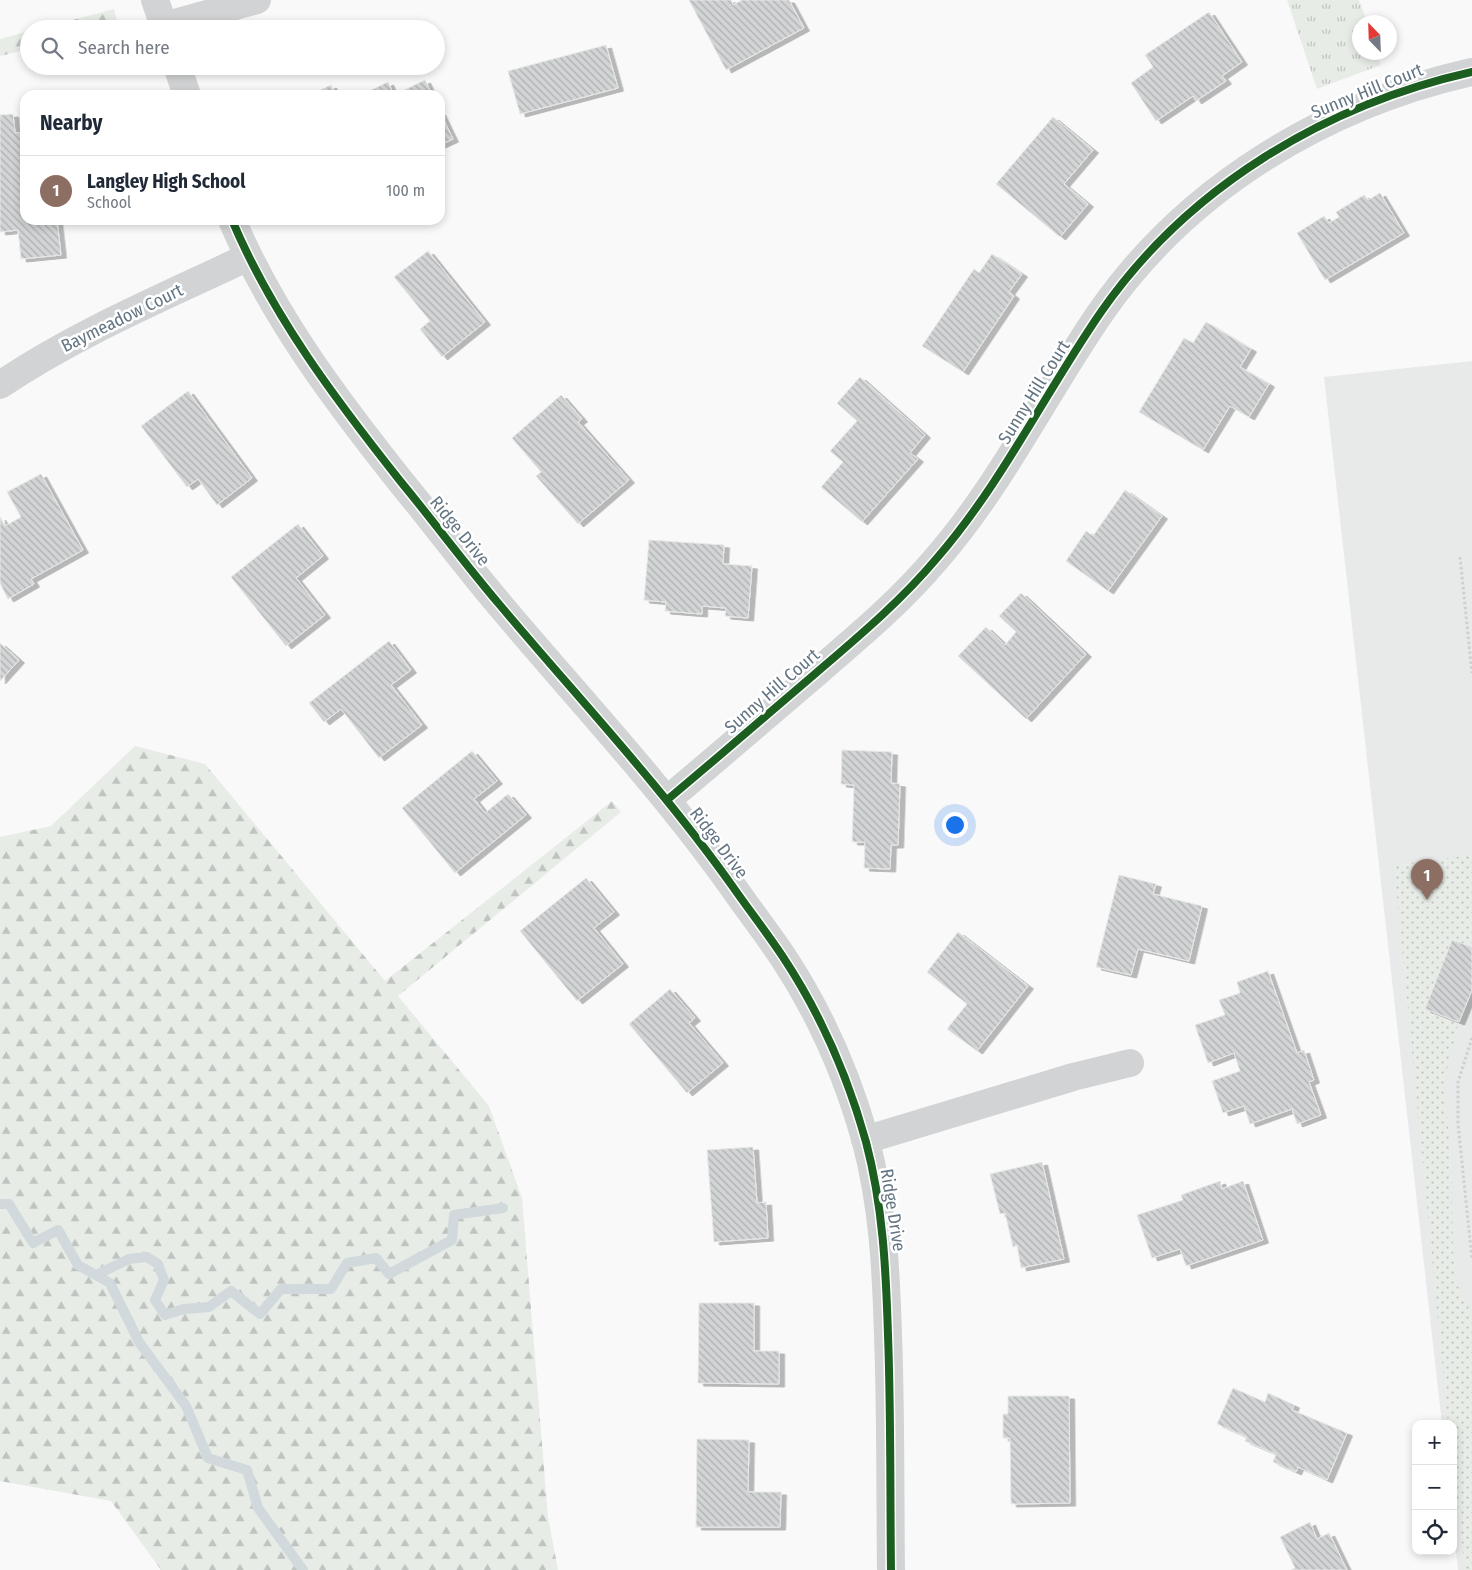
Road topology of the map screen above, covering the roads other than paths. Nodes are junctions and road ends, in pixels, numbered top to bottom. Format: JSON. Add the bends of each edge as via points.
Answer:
{"nodes":[{"id":1,"x":155,"y":0,"type":"edge"},
{"id":2,"x":258,"y":0,"type":"edge"},
{"id":3,"x":161,"y":20,"type":"edge"},
{"id":4,"x":191,"y":20,"type":"edge"},
{"id":5,"x":1472,"y":72,"type":"edge"},
{"id":6,"x":180,"y":75,"type":"edge"},
{"id":7,"x":185,"y":90,"type":"edge"},
{"id":8,"x":234,"y":225,"type":"edge"},
{"id":9,"x":248,"y":257,"type":"junction"},
{"id":10,"x":0,"y":386,"type":"edge"},
{"id":11,"x":667,"y":800,"type":"junction"},
{"id":12,"x":1130,"y":1062,"type":"dead end"},
{"id":13,"x":865,"y":1140,"type":"junction"},
{"id":14,"x":891,"y":1570,"type":"edge"}],
"edges":[{"from":1,"to":3,"type":"street"},
{"from":2,"to":4,"type":"street"},
{"from":5,"to":11,"type":"street","name":"Sunny Hill Court","via":[[1432,81],[1374,101],[1315,127],[1256,162],[1201,203],[1148,255],[1102,311],[982,502],[937,559],[883,615]]},
{"from":6,"to":7,"type":"street"},
{"from":8,"to":9,"type":"street","name":"Ridge Drive"},
{"from":9,"to":10,"type":"street","name":"Baymeadow Court","via":[[100,327],[32,364]]},
{"from":9,"to":11,"type":"street","name":"Ridge Drive","via":[[286,326],[365,436],[498,604]]},
{"from":11,"to":13,"type":"street","name":"Ridge Drive","via":[[783,958],[812,1006],[842,1072]]},
{"from":12,"to":13,"type":"street"},
{"from":13,"to":14,"type":"street","name":"Ridge Drive","via":[[877,1188],[886,1254]]}]}
